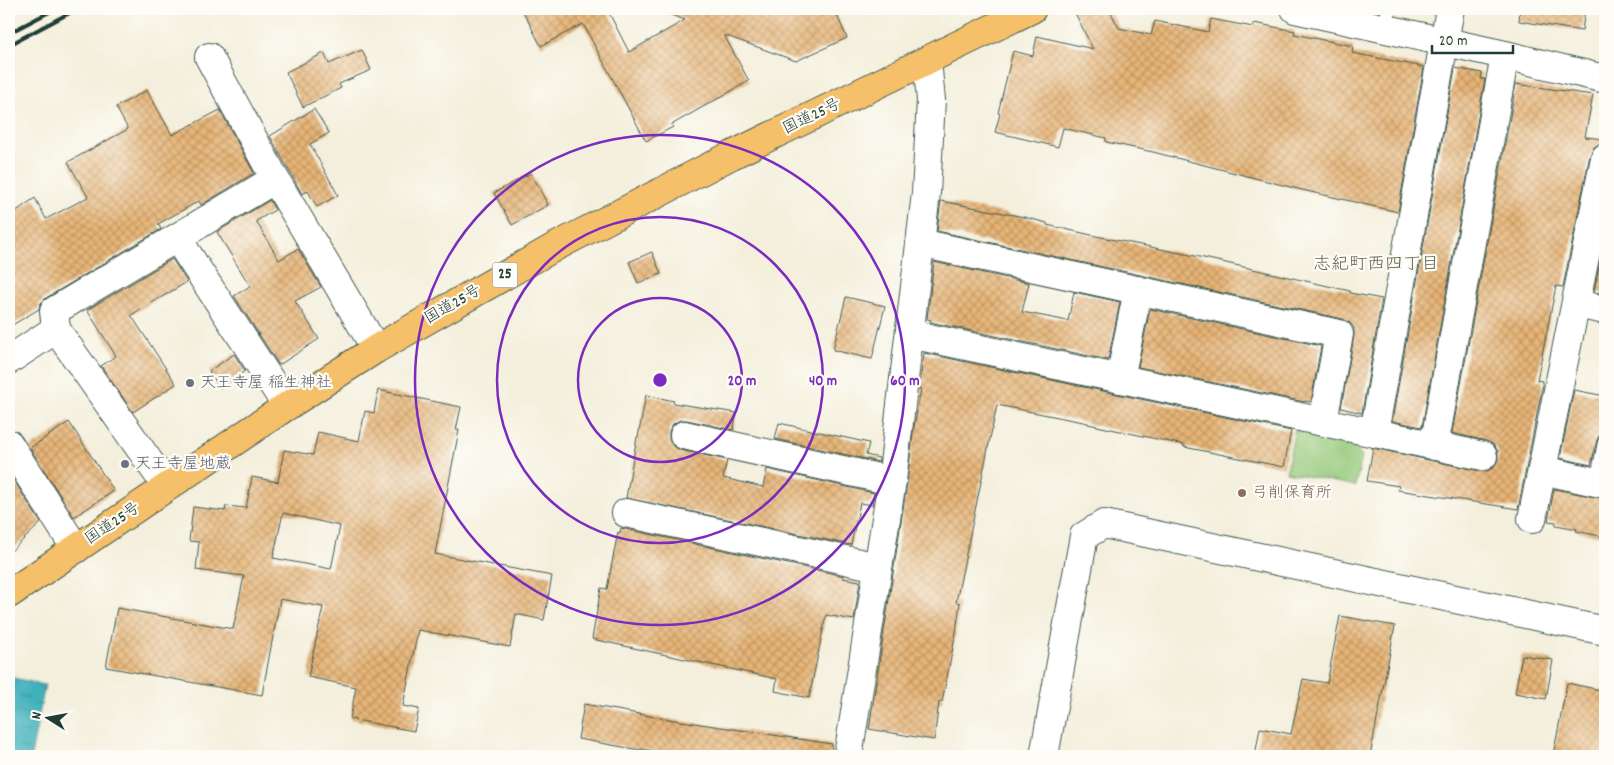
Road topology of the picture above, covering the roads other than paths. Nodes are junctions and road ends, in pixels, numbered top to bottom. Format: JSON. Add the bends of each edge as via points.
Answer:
{"nodes":[{"id":1,"x":1032,"y":9,"type":"edge"},
{"id":2,"x":1295,"y":9,"type":"edge"},
{"id":3,"x":1450,"y":9,"type":"edge"},
{"id":4,"x":1387,"y":19,"type":"edge"},
{"id":5,"x":1444,"y":42,"type":"junction"},
{"id":6,"x":1506,"y":55,"type":"junction"},
{"id":7,"x":209,"y":57,"type":"dead end"},
{"id":8,"x":927,"y":61,"type":"junction"},
{"id":9,"x":1605,"y":79,"type":"edge"},
{"id":10,"x":1605,"y":158,"type":"edge"},
{"id":11,"x":275,"y":179,"type":"junction"},
{"id":12,"x":177,"y":238,"type":"junction"},
{"id":13,"x":920,"y":242,"type":"junction"},
{"id":14,"x":1138,"y":290,"type":"junction"},
{"id":15,"x":1576,"y":304,"type":"junction"},
{"id":16,"x":1605,"y":310,"type":"edge"},
{"id":17,"x":56,"y":329,"type":"junction"},
{"id":18,"x":910,"y":334,"type":"junction"},
{"id":19,"x":376,"y":349,"type":"junction"},
{"id":20,"x":9,"y":360,"type":"edge"},
{"id":21,"x":1120,"y":379,"type":"junction"},
{"id":22,"x":288,"y":406,"type":"junction"},
{"id":23,"x":1323,"y":422,"type":"junction"},
{"id":24,"x":1374,"y":433,"type":"junction"},
{"id":25,"x":684,"y":435,"type":"dead end"},
{"id":26,"x":1605,"y":442,"type":"edge"},
{"id":27,"x":9,"y":444,"type":"edge"},
{"id":28,"x":1434,"y":446,"type":"junction"},
{"id":29,"x":1483,"y":456,"type":"dead end"},
{"id":30,"x":1542,"y":470,"type":"junction"},
{"id":31,"x":892,"y":480,"type":"junction"},
{"id":32,"x":1601,"y":483,"type":"edge"},
{"id":33,"x":168,"y":487,"type":"junction"},
{"id":34,"x":626,"y":513,"type":"dead end"},
{"id":35,"x":1532,"y":519,"type":"dead end"},
{"id":36,"x":76,"y":549,"type":"junction"},
{"id":37,"x":878,"y":567,"type":"junction"},
{"id":38,"x":9,"y":594,"type":"edge"},
{"id":39,"x":1605,"y":631,"type":"edge"},
{"id":40,"x":848,"y":756,"type":"edge"},
{"id":41,"x":1044,"y":756,"type":"edge"}],
"edges":[{"from":1,"to":8,"type":"highway","name":"国道25号","number":"25"},
{"from":2,"to":4,"type":"street"},
{"from":3,"to":5,"type":"street"},
{"from":4,"to":5,"type":"street"},
{"from":5,"to":6,"type":"street"},
{"from":5,"to":24,"type":"street"},
{"from":6,"to":9,"type":"street"},
{"from":6,"to":28,"type":"street"},
{"from":7,"to":11,"type":"street"},
{"from":8,"to":13,"type":"street","via":[[931,100]]},
{"from":8,"to":19,"type":"highway","name":"国道25号","number":"25","via":[[732,155],[578,235]]},
{"from":10,"to":15,"type":"street"},
{"from":11,"to":12,"type":"street"},
{"from":11,"to":19,"type":"street"},
{"from":12,"to":17,"type":"street","via":[[54,311]]},
{"from":12,"to":22,"type":"street"},
{"from":13,"to":14,"type":"street"},
{"from":13,"to":18,"type":"street"},
{"from":14,"to":21,"type":"street"},
{"from":14,"to":23,"type":"street","via":[[1339,334]]},
{"from":15,"to":16,"type":"street"},
{"from":15,"to":30,"type":"street"},
{"from":17,"to":20,"type":"street"},
{"from":17,"to":33,"type":"street"},
{"from":18,"to":21,"type":"street"},
{"from":18,"to":31,"type":"street"},
{"from":19,"to":22,"type":"highway","name":"国道25号","number":"25"},
{"from":21,"to":23,"type":"street"},
{"from":22,"to":33,"type":"highway","name":"国道25号","number":"25"},
{"from":23,"to":24,"type":"street"},
{"from":24,"to":28,"type":"street"},
{"from":25,"to":31,"type":"street"},
{"from":26,"to":32,"type":"lane"},
{"from":27,"to":36,"type":"street"},
{"from":28,"to":29,"type":"street"},
{"from":30,"to":32,"type":"street"},
{"from":30,"to":35,"type":"street"},
{"from":31,"to":37,"type":"street"},
{"from":33,"to":36,"type":"highway","name":"国道25号","number":"25"},
{"from":34,"to":37,"type":"street"},
{"from":36,"to":38,"type":"highway","name":"国道25号","number":"25"},
{"from":37,"to":40,"type":"street"},
{"from":39,"to":41,"type":"street","via":[[1104,524],[1084,536]]}]}
